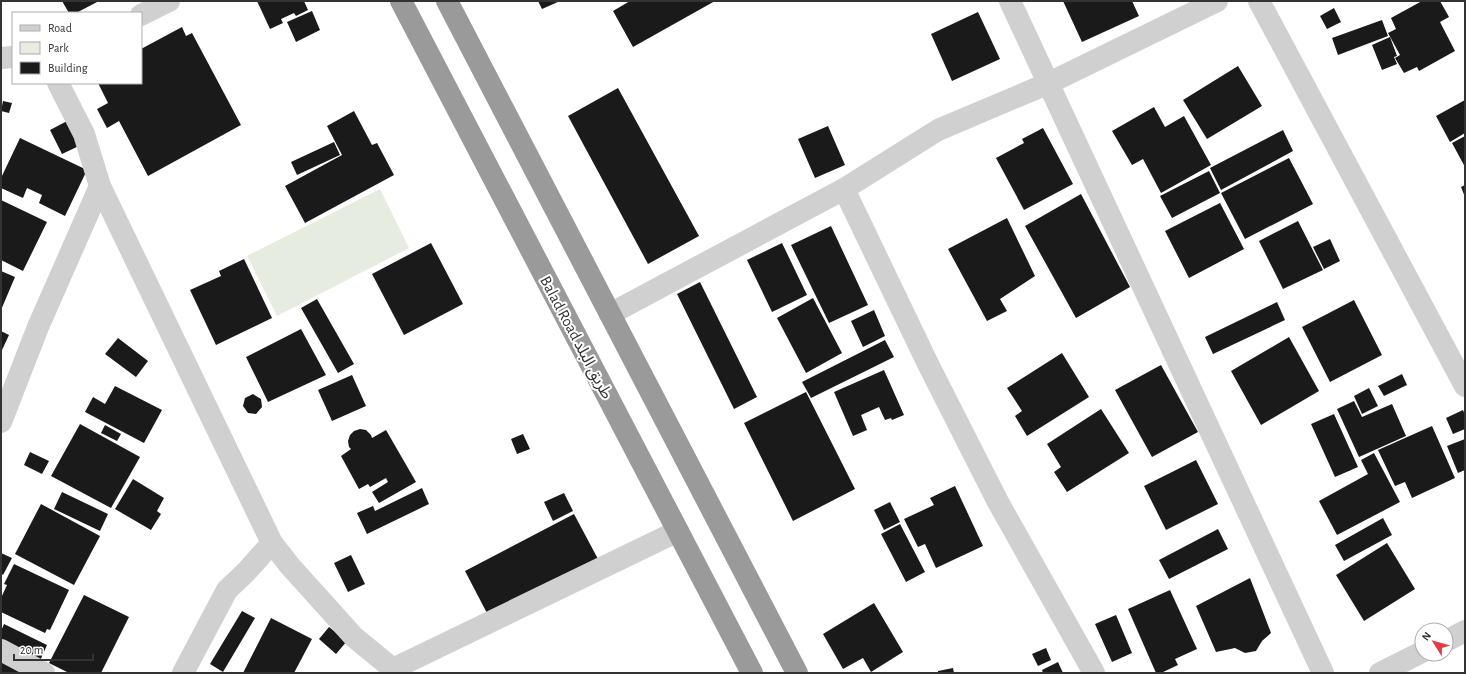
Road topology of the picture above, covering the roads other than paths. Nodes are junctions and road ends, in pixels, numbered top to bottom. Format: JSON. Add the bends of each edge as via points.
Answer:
{"nodes":[{"id":1,"x":169,"y":1,"type":"edge"},
{"id":2,"x":401,"y":1,"type":"edge"},
{"id":3,"x":447,"y":1,"type":"edge"},
{"id":4,"x":1010,"y":1,"type":"edge"},
{"id":5,"x":1217,"y":1,"type":"edge"},
{"id":6,"x":1259,"y":1,"type":"edge"},
{"id":7,"x":142,"y":14,"type":"edge"},
{"id":8,"x":12,"y":57,"type":"edge"},
{"id":9,"x":1,"y":58,"type":"edge"},
{"id":10,"x":1049,"y":83,"type":"junction"},
{"id":11,"x":59,"y":84,"type":"edge"},
{"id":12,"x":100,"y":186,"type":"junction"},
{"id":13,"x":844,"y":189,"type":"junction"},
{"id":14,"x":610,"y":314,"type":"junction"},
{"id":15,"x":1465,"y":386,"type":"edge"},
{"id":16,"x":1,"y":422,"type":"edge"},
{"id":17,"x":678,"y":531,"type":"junction"},
{"id":18,"x":272,"y":543,"type":"junction"},
{"id":19,"x":1465,"y":631,"type":"edge"},
{"id":20,"x":1454,"y":637,"type":"edge"},
{"id":21,"x":1,"y":650,"type":"edge"},
{"id":22,"x":1414,"y":656,"type":"edge"},
{"id":23,"x":392,"y":671,"type":"edge"},
{"id":24,"x":44,"y":673,"type":"edge"},
{"id":25,"x":183,"y":673,"type":"edge"},
{"id":26,"x":752,"y":673,"type":"edge"},
{"id":27,"x":797,"y":673,"type":"edge"},
{"id":28,"x":1094,"y":673,"type":"edge"},
{"id":29,"x":1323,"y":673,"type":"edge"},
{"id":30,"x":1380,"y":673,"type":"edge"}],
"edges":[{"from":1,"to":7,"type":"street"},
{"from":2,"to":17,"type":"highway","name":"Balad Road طريق البلد"},
{"from":3,"to":14,"type":"highway"},
{"from":4,"to":10,"type":"street"},
{"from":5,"to":10,"type":"street"},
{"from":6,"to":15,"type":"street"},
{"from":8,"to":9,"type":"street"},
{"from":10,"to":13,"type":"street","via":[[938,130]]},
{"from":10,"to":29,"type":"street"},
{"from":11,"to":12,"type":"street","via":[[84,134]]},
{"from":12,"to":16,"type":"street","via":[[38,327]]},
{"from":12,"to":18,"type":"street"},
{"from":13,"to":14,"type":"street"},
{"from":13,"to":28,"type":"street","via":[[998,502]]},
{"from":14,"to":27,"type":"highway"},
{"from":17,"to":23,"type":"street"},
{"from":17,"to":26,"type":"highway","name":"Balad Road طريق البلد"},
{"from":18,"to":23,"type":"street","via":[[354,636]]},
{"from":18,"to":25,"type":"street","via":[[227,590]]},
{"from":19,"to":20,"type":"street"},
{"from":21,"to":24,"type":"street"},
{"from":22,"to":30,"type":"street"}]}
